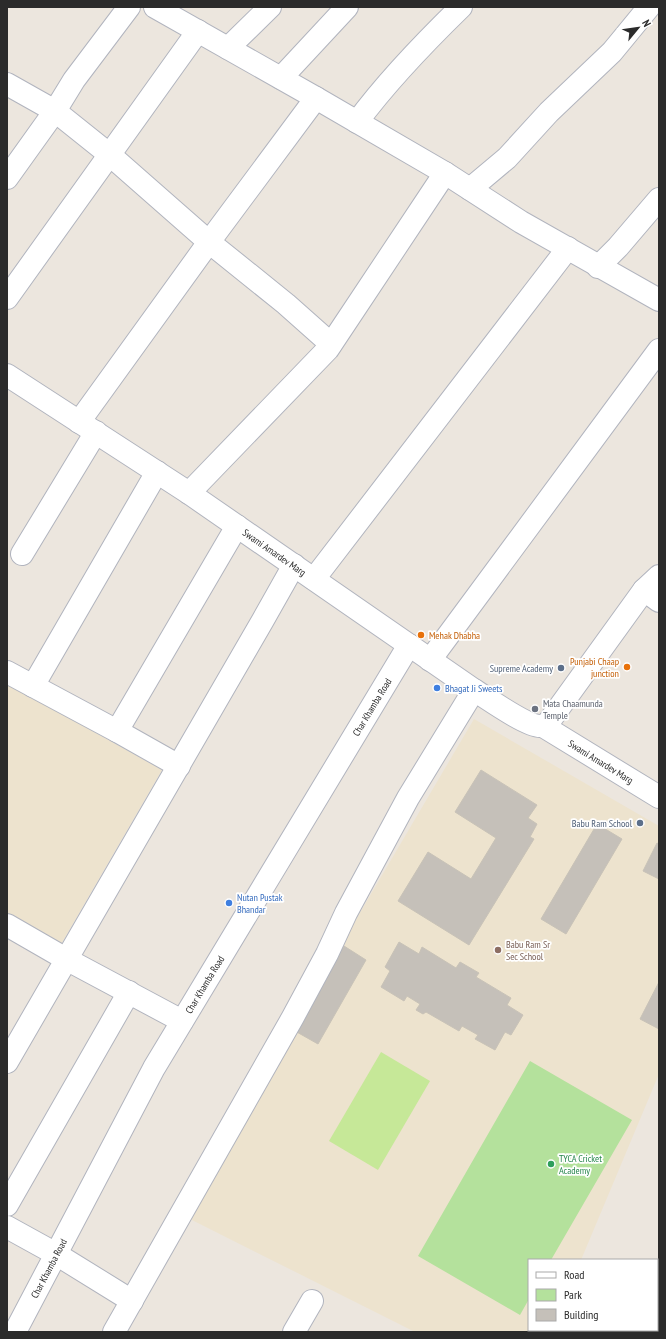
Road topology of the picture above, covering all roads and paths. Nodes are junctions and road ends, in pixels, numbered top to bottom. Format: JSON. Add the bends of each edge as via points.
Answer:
{"nodes":[{"id":1,"x":129,"y":7,"type":"edge"},
{"id":2,"x":155,"y":7,"type":"edge"},
{"id":3,"x":270,"y":7,"type":"edge"},
{"id":4,"x":348,"y":7,"type":"edge"},
{"id":5,"x":461,"y":7,"type":"edge"},
{"id":6,"x":649,"y":7,"type":"edge"},
{"id":7,"x":198,"y":31,"type":"junction"},
{"id":8,"x":228,"y":48,"type":"junction"},
{"id":9,"x":281,"y":78,"type":"junction"},
{"id":10,"x":7,"y":84,"type":"edge"},
{"id":11,"x":316,"y":98,"type":"junction"},
{"id":12,"x":55,"y":111,"type":"junction"},
{"id":13,"x":357,"y":122,"type":"junction"},
{"id":14,"x":110,"y":155,"type":"junction"},
{"id":15,"x":445,"y":173,"type":"junction"},
{"id":16,"x":7,"y":178,"type":"edge"},
{"id":17,"x":470,"y":189,"type":"junction"},
{"id":18,"x":659,"y":199,"type":"edge"},
{"id":19,"x":209,"y":242,"type":"junction"},
{"id":20,"x":568,"y":248,"type":"junction"},
{"id":21,"x":598,"y":266,"type":"junction"},
{"id":22,"x":7,"y":298,"type":"edge"},
{"id":23,"x":659,"y":299,"type":"edge"},
{"id":24,"x":331,"y":344,"type":"junction"},
{"id":25,"x":659,"y":350,"type":"edge"},
{"id":26,"x":7,"y":375,"type":"edge"},
{"id":27,"x":88,"y":427,"type":"junction"},
{"id":28,"x":157,"y":472,"type":"junction"},
{"id":29,"x":190,"y":493,"type":"junction"},
{"id":30,"x":237,"y":526,"type":"junction"},
{"id":31,"x":22,"y":554,"type":"dead end"},
{"id":32,"x":294,"y":565,"type":"junction"},
{"id":33,"x":314,"y":579,"type":"junction"},
{"id":34,"x":654,"y":589,"type":"edge"},
{"id":35,"x":410,"y":645,"type":"junction"},
{"id":36,"x":430,"y":660,"type":"junction"},
{"id":37,"x":7,"y":672,"type":"edge"},
{"id":38,"x":33,"y":686,"type":"junction"},
{"id":39,"x":474,"y":690,"type":"junction"},
{"id":40,"x":546,"y":724,"type":"junction"},
{"id":41,"x":116,"y":731,"type":"junction"},
{"id":42,"x":179,"y":766,"type":"junction"},
{"id":43,"x":659,"y":797,"type":"edge"},
{"id":44,"x":7,"y":925,"type":"edge"},
{"id":45,"x":66,"y":959,"type":"junction"},
{"id":46,"x":129,"y":992,"type":"junction"},
{"id":47,"x":182,"y":1021,"type":"junction"},
{"id":48,"x":7,"y":1062,"type":"edge"},
{"id":49,"x":7,"y":1205,"type":"edge"},
{"id":50,"x":7,"y":1226,"type":"edge"},
{"id":51,"x":56,"y":1254,"type":"junction"},
{"id":52,"x":132,"y":1301,"type":"junction"},
{"id":53,"x":312,"y":1301,"type":"dead end"},
{"id":54,"x":15,"y":1332,"type":"edge"},
{"id":55,"x":114,"y":1332,"type":"edge"},
{"id":56,"x":294,"y":1332,"type":"edge"}],
"edges":[{"from":1,"to":12,"type":"street","via":[[74,80]]},
{"from":2,"to":7,"type":"street"},
{"from":3,"to":8,"type":"street"},
{"from":4,"to":9,"type":"street"},
{"from":5,"to":13,"type":"street","via":[[374,99]]},
{"from":6,"to":17,"type":"street","via":[[612,52],[548,112],[507,158]]},
{"from":7,"to":8,"type":"street"},
{"from":7,"to":14,"type":"street"},
{"from":8,"to":9,"type":"street"},
{"from":9,"to":11,"type":"street"},
{"from":10,"to":12,"type":"street"},
{"from":11,"to":13,"type":"street"},
{"from":11,"to":19,"type":"street"},
{"from":12,"to":14,"type":"street"},
{"from":12,"to":16,"type":"street"},
{"from":13,"to":15,"type":"street"},
{"from":14,"to":19,"type":"street"},
{"from":14,"to":22,"type":"street"},
{"from":15,"to":17,"type":"street"},
{"from":15,"to":24,"type":"street"},
{"from":17,"to":20,"type":"street"},
{"from":18,"to":21,"type":"street"},
{"from":19,"to":24,"type":"street"},
{"from":19,"to":27,"type":"street"},
{"from":20,"to":21,"type":"street"},
{"from":20,"to":33,"type":"street"},
{"from":21,"to":23,"type":"street"},
{"from":24,"to":29,"type":"street"},
{"from":25,"to":36,"type":"street"},
{"from":26,"to":27,"type":"street","name":"Swami Amardev Marg"},
{"from":27,"to":28,"type":"street","name":"Swami Amardev Marg"},
{"from":27,"to":31,"type":"street"},
{"from":28,"to":29,"type":"street","name":"Swami Amardev Marg"},
{"from":28,"to":38,"type":"street"},
{"from":29,"to":30,"type":"street","name":"Swami Amardev Marg"},
{"from":30,"to":32,"type":"street","name":"Swami Amardev Marg"},
{"from":30,"to":41,"type":"street"},
{"from":32,"to":33,"type":"street","name":"Swami Amardev Marg"},
{"from":32,"to":42,"type":"street"},
{"from":33,"to":35,"type":"street","name":"Swami Amardev Marg"},
{"from":34,"to":40,"type":"street"},
{"from":35,"to":36,"type":"street","name":"Swami Amardev Marg"},
{"from":35,"to":47,"type":"street","name":"Char Khamba Road"},
{"from":36,"to":39,"type":"street","name":"Swami Amardev Marg"},
{"from":37,"to":38,"type":"street"},
{"from":38,"to":41,"type":"street"},
{"from":39,"to":40,"type":"street","name":"Swami Amardev Marg","via":[[533,725]]},
{"from":39,"to":52,"type":"street","via":[[408,798],[293,1017]]},
{"from":40,"to":43,"type":"street","name":"Swami Amardev Marg"},
{"from":41,"to":42,"type":"street"},
{"from":42,"to":45,"type":"street"},
{"from":44,"to":45,"type":"street"},
{"from":45,"to":46,"type":"street"},
{"from":45,"to":48,"type":"street"},
{"from":46,"to":47,"type":"street"},
{"from":46,"to":49,"type":"street"},
{"from":47,"to":51,"type":"street","name":"Char Khamba Road","via":[[154,1068]]},
{"from":50,"to":51,"type":"street"},
{"from":51,"to":52,"type":"street"},
{"from":51,"to":54,"type":"street","name":"Char Khamba Road"},
{"from":52,"to":55,"type":"street"},
{"from":53,"to":56,"type":"street"}]}
